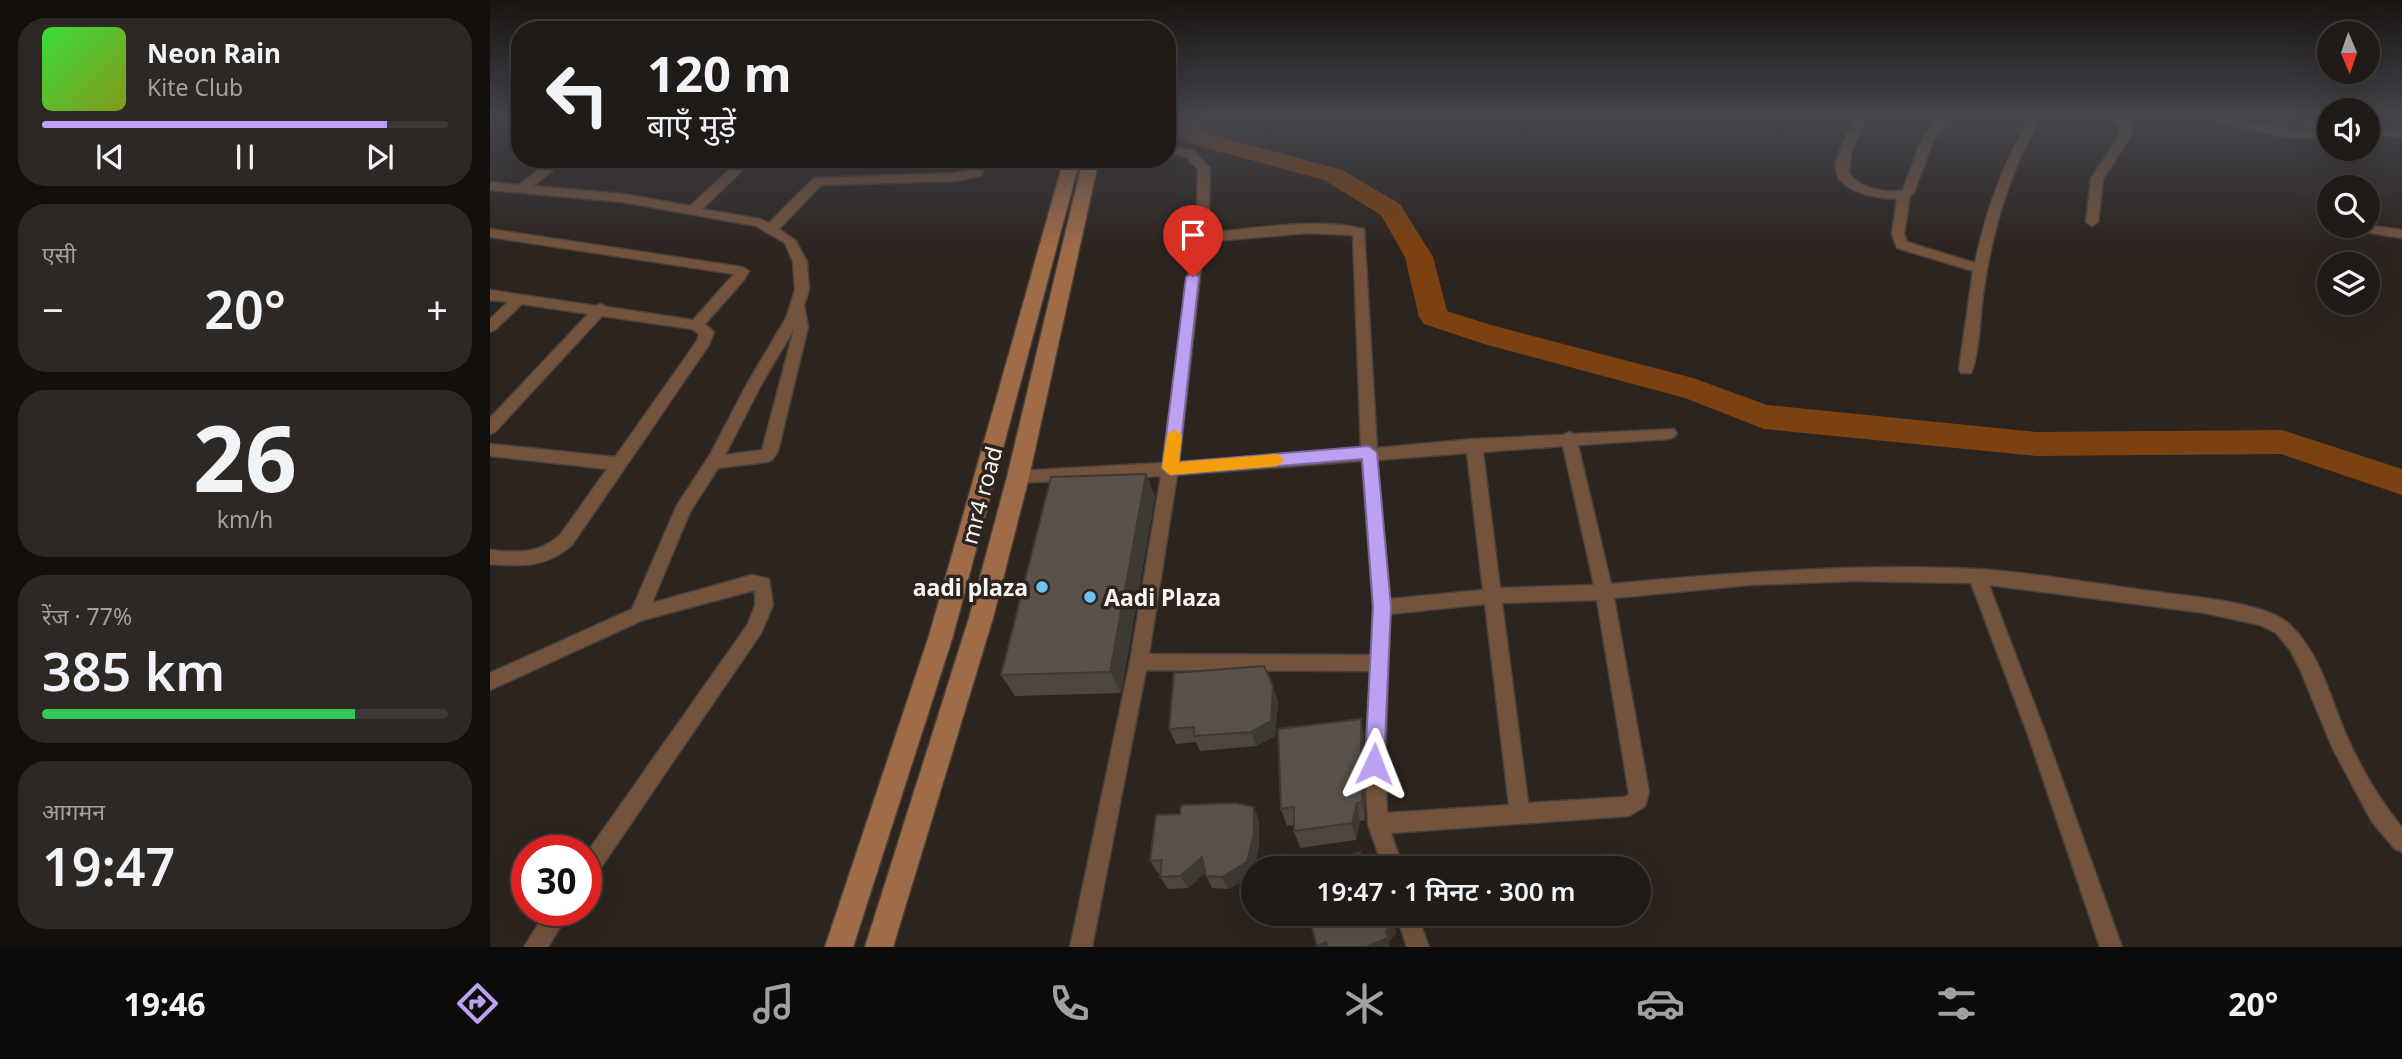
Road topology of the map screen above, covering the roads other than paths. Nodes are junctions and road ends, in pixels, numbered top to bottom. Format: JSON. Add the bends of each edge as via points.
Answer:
{"nodes":[{"id":1,"x":1196,"y":160,"type":"edge"},
{"id":2,"x":1845,"y":160,"type":"edge"},
{"id":3,"x":1920,"y":160,"type":"edge"},
{"id":4,"x":2011,"y":160,"type":"edge"},
{"id":5,"x":2109,"y":160,"type":"edge"},
{"id":6,"x":549,"y":168,"type":"edge"},
{"id":7,"x":738,"y":168,"type":"edge"},
{"id":8,"x":979,"y":168,"type":"edge"},
{"id":9,"x":1070,"y":168,"type":"edge"},
{"id":10,"x":1089,"y":168,"type":"edge"},
{"id":11,"x":490,"y":186,"type":"edge"},
{"id":12,"x":523,"y":188,"type":"junction"},
{"id":13,"x":1904,"y":195,"type":"junction"},
{"id":14,"x":692,"y":211,"type":"junction"},
{"id":15,"x":2092,"y":222,"type":"dead end"},
{"id":16,"x":772,"y":228,"type":"junction"},
{"id":17,"x":2380,"y":230,"type":"edge"},
{"id":18,"x":490,"y":233,"type":"edge"},
{"id":19,"x":2402,"y":234,"type":"edge"},
{"id":20,"x":1198,"y":238,"type":"junction"},
{"id":21,"x":1978,"y":268,"type":"junction"},
{"id":22,"x":490,"y":295,"type":"edge"},
{"id":23,"x":520,"y":298,"type":"junction"},
{"id":24,"x":797,"y":303,"type":"junction"},
{"id":25,"x":601,"y":309,"type":"junction"},
{"id":26,"x":696,"y":325,"type":"junction"},
{"id":27,"x":490,"y":327,"type":"edge"},
{"id":28,"x":1966,"y":369,"type":"dead end"},
{"id":29,"x":490,"y":428,"type":"edge"},
{"id":30,"x":1670,"y":433,"type":"dead end"},
{"id":31,"x":1569,"y":439,"type":"junction"},
{"id":32,"x":1475,"y":445,"type":"junction"},
{"id":33,"x":490,"y":450,"type":"edge"},
{"id":34,"x":1369,"y":452,"type":"junction"},
{"id":35,"x":714,"y":462,"type":"junction"},
{"id":36,"x":621,"y":464,"type":"junction"},
{"id":37,"x":1170,"y":468,"type":"junction"},
{"id":38,"x":1018,"y":477,"type":"junction"},
{"id":39,"x":490,"y":557,"type":"edge"},
{"id":40,"x":1977,"y":576,"type":"junction"},
{"id":41,"x":1604,"y":592,"type":"junction"},
{"id":42,"x":1495,"y":596,"type":"junction"},
{"id":43,"x":1382,"y":607,"type":"junction"},
{"id":44,"x":639,"y":614,"type":"junction"},
{"id":45,"x":1139,"y":662,"type":"junction"},
{"id":46,"x":1378,"y":663,"type":"junction"},
{"id":47,"x":490,"y":682,"type":"edge"},
{"id":48,"x":1520,"y":815,"type":"junction"},
{"id":49,"x":1378,"y":824,"type":"junction"},
{"id":50,"x":2402,"y":842,"type":"edge"},
{"id":51,"x":602,"y":849,"type":"edge"},
{"id":52,"x":1389,"y":856,"type":"edge"},
{"id":53,"x":549,"y":926,"type":"edge"},
{"id":54,"x":1411,"y":926,"type":"edge"},
{"id":55,"x":535,"y":947,"type":"edge"},
{"id":56,"x":839,"y":947,"type":"edge"},
{"id":57,"x":879,"y":947,"type":"edge"},
{"id":58,"x":1081,"y":947,"type":"edge"},
{"id":59,"x":1418,"y":947,"type":"edge"},
{"id":60,"x":2111,"y":947,"type":"edge"}],
"edges":[{"from":1,"to":20,"type":"street","via":[[1204,168]]},
{"from":2,"to":13,"type":"street","via":[[1841,169],[1848,184]]},
{"from":3,"to":13,"type":"street"},
{"from":4,"to":21,"type":"street"},
{"from":5,"to":15,"type":"street","via":[[2097,179]]},
{"from":6,"to":12,"type":"street"},
{"from":7,"to":14,"type":"street"},
{"from":8,"to":16,"type":"street","via":[[977,173],[956,177],[818,181]]},
{"from":9,"to":56,"type":"street","name":"mr4 road","via":[[941,636]]},
{"from":10,"to":38,"type":"street","name":"mr4 road"},
{"from":11,"to":12,"type":"street"},
{"from":12,"to":14,"type":"street","via":[[623,198]]},
{"from":13,"to":21,"type":"street","via":[[1898,234],[1902,246]]},
{"from":14,"to":16,"type":"street"},
{"from":16,"to":24,"type":"street","via":[[790,241],[800,262],[802,290]]},
{"from":17,"to":19,"type":"street"},
{"from":18,"to":26,"type":"street","via":[[742,271]]},
{"from":20,"to":34,"type":"street","via":[[1359,232]]},
{"from":20,"to":37,"type":"street"},
{"from":21,"to":28,"type":"street"},
{"from":22,"to":23,"type":"street"},
{"from":23,"to":25,"type":"street"},
{"from":23,"to":27,"type":"street"},
{"from":24,"to":35,"type":"street"},
{"from":24,"to":35,"type":"street","via":[[801,327],[770,451],[767,456]]},
{"from":25,"to":26,"type":"street"},
{"from":25,"to":29,"type":"street"},
{"from":26,"to":36,"type":"street","via":[[707,332],[704,342]]},
{"from":30,"to":31,"type":"street"},
{"from":31,"to":32,"type":"street"},
{"from":31,"to":41,"type":"street"},
{"from":32,"to":34,"type":"street"},
{"from":32,"to":42,"type":"street"},
{"from":33,"to":36,"type":"street"},
{"from":34,"to":37,"type":"street"},
{"from":34,"to":43,"type":"street"},
{"from":35,"to":44,"type":"street","via":[[683,510]]},
{"from":36,"to":39,"type":"street","via":[[558,548],[535,560]]},
{"from":37,"to":38,"type":"street"},
{"from":37,"to":45,"type":"street"},
{"from":38,"to":57,"type":"street","name":"mr4 road","via":[[977,631]]},
{"from":40,"to":41,"type":"street","via":[[1750,578]]},
{"from":40,"to":50,"type":"street","via":[[2205,606],[2264,618],[2282,628],[2308,665],[2339,741],[2379,815]]},
{"from":40,"to":60,"type":"street"},
{"from":41,"to":42,"type":"street"},
{"from":41,"to":48,"type":"street","via":[[1638,799],[1629,806]]},
{"from":42,"to":43,"type":"street"},
{"from":42,"to":48,"type":"street"},
{"from":43,"to":46,"type":"street"},
{"from":44,"to":47,"type":"street"},
{"from":44,"to":51,"type":"street","via":[[752,582],[763,584],[764,605],[755,628]]},
{"from":45,"to":46,"type":"street"},
{"from":45,"to":58,"type":"street"},
{"from":46,"to":49,"type":"street","via":[[1374,764]]},
{"from":48,"to":49,"type":"street"},
{"from":49,"to":52,"type":"street"},
{"from":53,"to":55,"type":"street"},
{"from":54,"to":59,"type":"street"}]}
